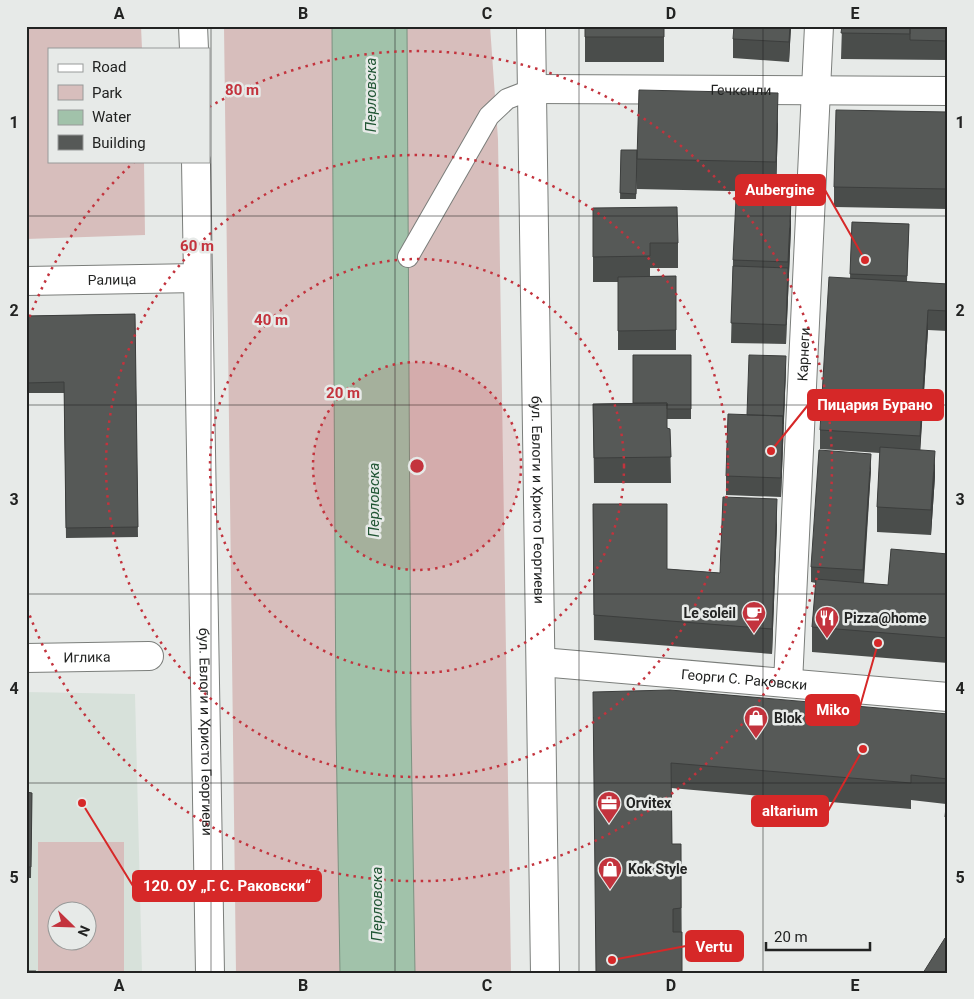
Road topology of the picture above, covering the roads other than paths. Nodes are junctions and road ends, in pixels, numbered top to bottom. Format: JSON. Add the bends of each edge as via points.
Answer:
{"nodes":[{"id":1,"x":193,"y":26,"type":"edge"},
{"id":2,"x":531,"y":26,"type":"edge"},
{"id":3,"x":819,"y":26,"type":"edge"},
{"id":4,"x":194,"y":48,"type":"edge"},
{"id":5,"x":532,"y":89,"type":"junction"},
{"id":6,"x":816,"y":90,"type":"junction"},
{"id":7,"x":948,"y":91,"type":"edge"},
{"id":8,"x":196,"y":162,"type":"edge"},
{"id":9,"x":408,"y":257,"type":"dead end"},
{"id":10,"x":198,"y":278,"type":"junction"},
{"id":11,"x":26,"y":281,"type":"edge"},
{"id":12,"x":149,"y":656,"type":"dead end"},
{"id":13,"x":26,"y":658,"type":"edge"},
{"id":14,"x":541,"y":662,"type":"junction"},
{"id":15,"x":788,"y":683,"type":"junction"},
{"id":16,"x":948,"y":697,"type":"edge"},
{"id":17,"x":210,"y":973,"type":"edge"},
{"id":18,"x":545,"y":973,"type":"edge"}],
"edges":[{"from":1,"to":4,"type":"street"},
{"from":2,"to":5,"type":"street","name":"бул. Евлоги и Христо Георгиеви"},
{"from":3,"to":6,"type":"street","name":"Карнеги"},
{"from":5,"to":6,"type":"street","name":"Гечкенли"},
{"from":5,"to":9,"type":"lane","via":[[506,99],[488,116]]},
{"from":5,"to":14,"type":"street","name":"бул. Евлоги и Христо Георгиеви"},
{"from":6,"to":7,"type":"street","name":"Гечкенли"},
{"from":6,"to":15,"type":"street","name":"Карнеги"},
{"from":8,"to":10,"type":"street","name":"бул. Евлоги и Христо Георгиеви"},
{"from":10,"to":11,"type":"street","name":"Ралица"},
{"from":10,"to":17,"type":"street","name":"бул. Евлоги и Христо Георгиеви"},
{"from":12,"to":13,"type":"street","name":"Иглика"},
{"from":14,"to":15,"type":"street","name":"Георги С. Раковски"},
{"from":14,"to":18,"type":"street","name":"бул. Евлоги и Христо Георгиеви"},
{"from":15,"to":16,"type":"street","name":"Георги С. Раковски"}]}
